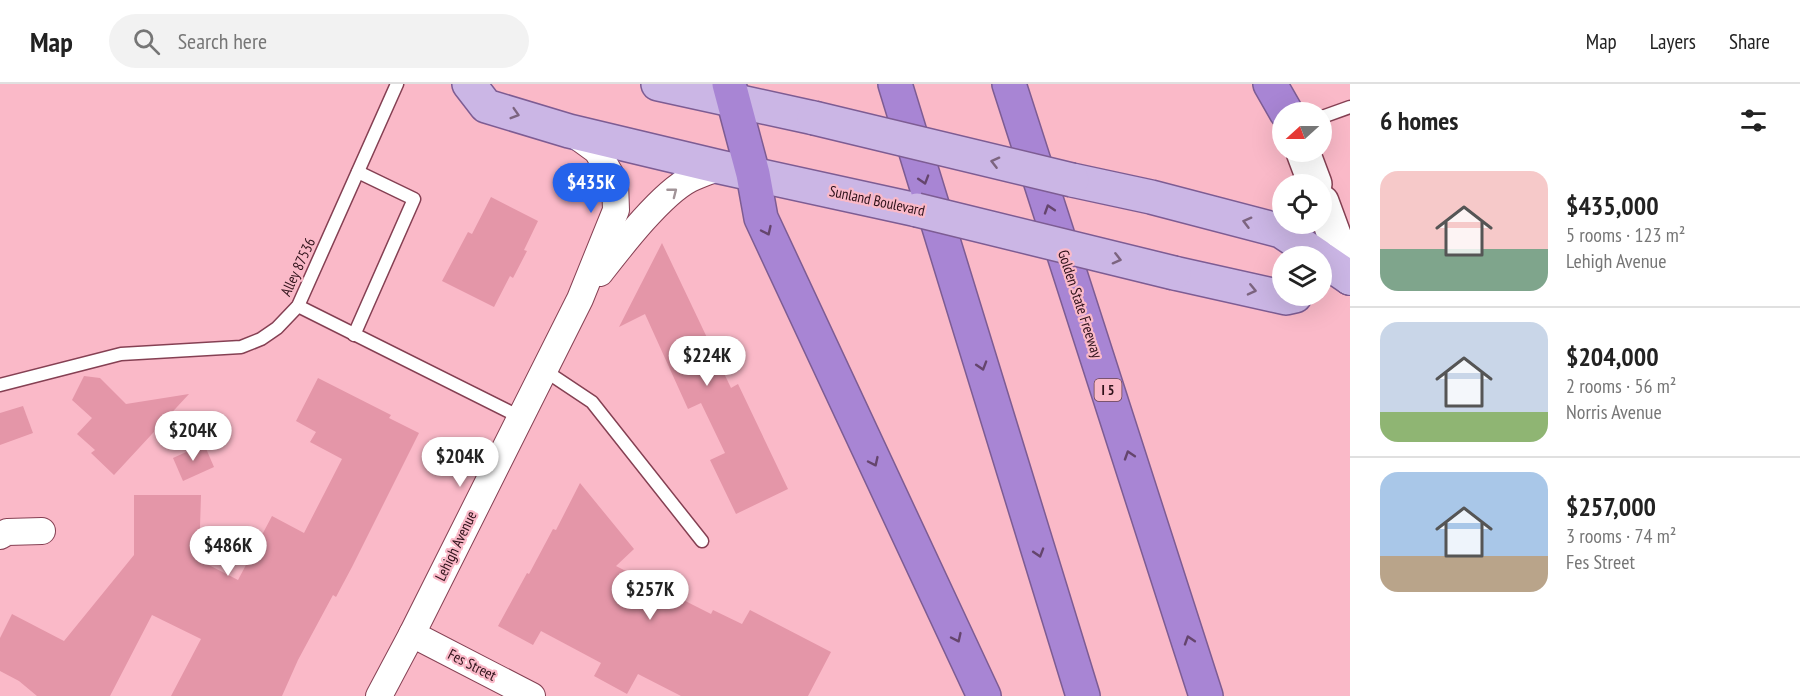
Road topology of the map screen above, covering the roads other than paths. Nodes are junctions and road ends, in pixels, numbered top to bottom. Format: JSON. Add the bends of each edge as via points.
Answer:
{"nodes":[{"id":1,"x":397,"y":84,"type":"edge"},
{"id":2,"x":469,"y":84,"type":"edge"},
{"id":3,"x":658,"y":84,"type":"edge"},
{"id":4,"x":895,"y":84,"type":"edge"},
{"id":5,"x":1009,"y":84,"type":"edge"},
{"id":6,"x":1270,"y":84,"type":"edge"},
{"id":7,"x":1280,"y":84,"type":"edge"},
{"id":8,"x":731,"y":92,"type":"edge"},
{"id":9,"x":1281,"y":102,"type":"edge"},
{"id":10,"x":1284,"y":102,"type":"edge"},
{"id":11,"x":1350,"y":106,"type":"edge"},
{"id":12,"x":1332,"y":113,"type":"edge"},
{"id":13,"x":570,"y":131,"type":"junction"},
{"id":14,"x":720,"y":167,"type":"junction"},
{"id":15,"x":358,"y":172,"type":"junction"},
{"id":16,"x":753,"y":174,"type":"junction"},
{"id":17,"x":1332,"y":229,"type":"edge"},
{"id":18,"x":1303,"y":246,"type":"edge"},
{"id":19,"x":1332,"y":266,"type":"edge"},
{"id":20,"x":1350,"y":278,"type":"edge"},
{"id":21,"x":1332,"y":284,"type":"edge"},
{"id":22,"x":1272,"y":295,"type":"edge"},
{"id":23,"x":580,"y":299,"type":"junction"},
{"id":24,"x":298,"y":306,"type":"junction"},
{"id":25,"x":354,"y":335,"type":"junction"},
{"id":26,"x":544,"y":369,"type":"junction"},
{"id":27,"x":0,"y":385,"type":"edge"},
{"id":28,"x":520,"y":417,"type":"junction"},
{"id":29,"x":42,"y":531,"type":"dead end"},
{"id":30,"x":0,"y":536,"type":"edge"},
{"id":31,"x":702,"y":542,"type":"dead end"},
{"id":32,"x":412,"y":634,"type":"junction"},
{"id":33,"x":379,"y":696,"type":"edge"},
{"id":34,"x":531,"y":696,"type":"edge"},
{"id":35,"x":984,"y":696,"type":"edge"},
{"id":36,"x":1083,"y":696,"type":"edge"},
{"id":37,"x":1206,"y":696,"type":"edge"}],
"edges":[{"from":1,"to":15,"type":"lane","name":"Alley 87536"},
{"from":2,"to":13,"type":"main road","name":"Sunland Boulevard","one_way":true,"via":[[486,106]]},
{"from":3,"to":8,"type":"main road"},
{"from":4,"to":36,"type":"highway","one_way":true},
{"from":37,"to":5,"type":"highway","name":"Golden State Freeway","number":"I 5","one_way":true},
{"from":6,"to":9,"type":"highway"},
{"from":7,"to":10,"type":"main road"},
{"from":8,"to":16,"type":"highway"},
{"from":18,"to":8,"type":"main road","one_way":true,"bridge":true,"via":[[1281,231],[814,118]]},
{"from":11,"to":12,"type":"lane"},
{"from":13,"to":14,"type":"main road","name":"Sunland Boulevard"},
{"from":13,"to":23,"type":"street","name":"Lehigh Avenue","via":[[597,151],[615,182],[616,210]]},
{"from":14,"to":16,"type":"main road","name":"Sunland Boulevard"},
{"from":23,"to":14,"type":"street","name":"Lehigh Avenue","one_way":true,"via":[[623,243],[667,196],[688,180]]},
{"from":15,"to":24,"type":"lane","name":"Alley 87536"},
{"from":15,"to":25,"type":"lane","via":[[414,199]]},
{"from":16,"to":22,"type":"main road","name":"Sunland Boulevard","one_way":true,"bridge":true},
{"from":16,"to":35,"type":"highway","one_way":true,"via":[[761,218]]},
{"from":17,"to":20,"type":"main road"},
{"from":19,"to":20,"type":"main road"},
{"from":20,"to":21,"type":"main road"},
{"from":23,"to":26,"type":"street","name":"Lehigh Avenue"},
{"from":24,"to":25,"type":"lane"},
{"from":24,"to":27,"type":"lane","name":"Alley 87536","via":[[277,328],[241,347],[121,354]]},
{"from":25,"to":28,"type":"lane"},
{"from":26,"to":28,"type":"street","name":"Lehigh Avenue"},
{"from":26,"to":31,"type":"lane","via":[[592,402]]},
{"from":28,"to":32,"type":"street","name":"Lehigh Avenue"},
{"from":29,"to":30,"type":"street","via":[[7,532]]},
{"from":32,"to":33,"type":"street","name":"Lehigh Avenue"},
{"from":32,"to":34,"type":"street","name":"Fes Street"}]}
